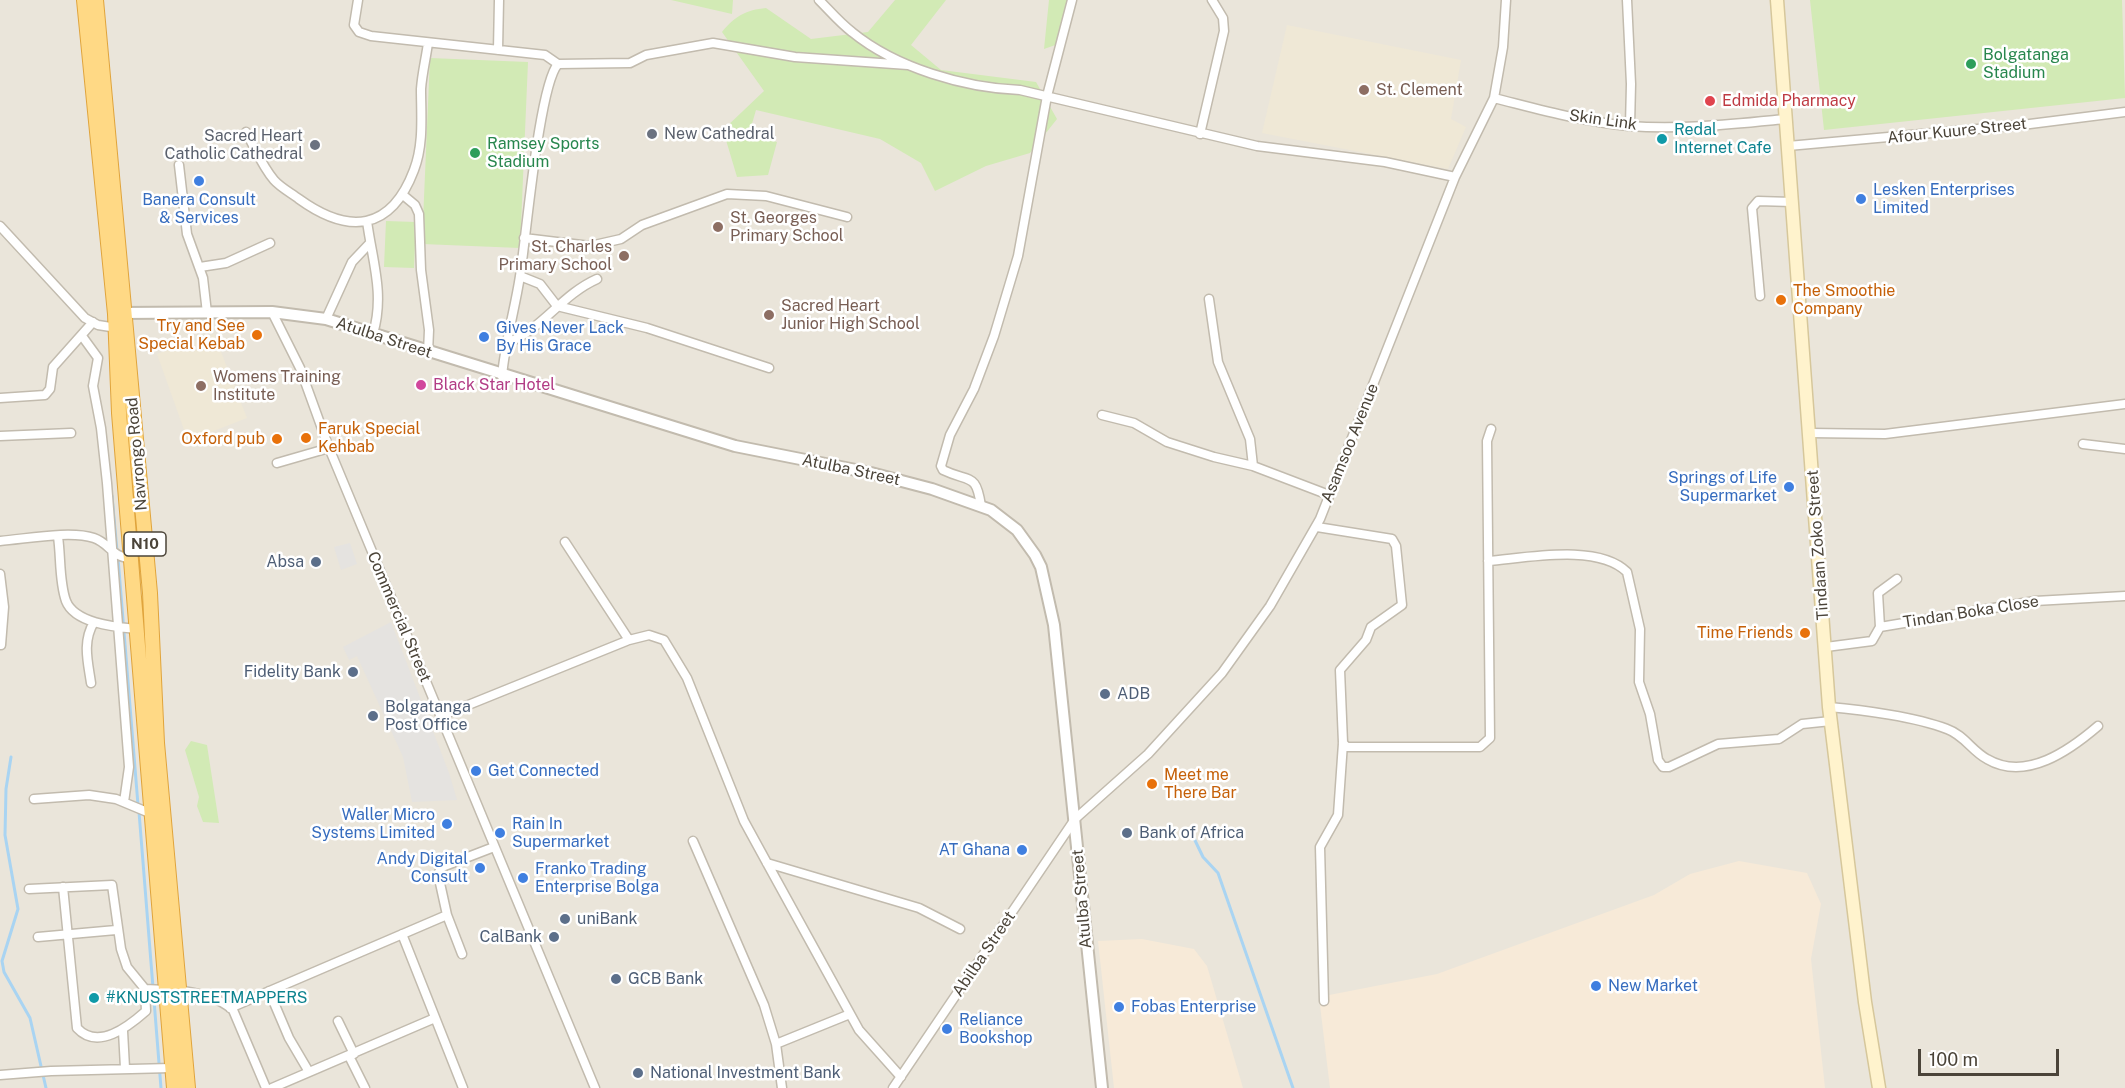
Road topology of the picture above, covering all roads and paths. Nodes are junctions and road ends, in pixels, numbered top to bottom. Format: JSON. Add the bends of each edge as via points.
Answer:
{"nodes":[{"id":1,"x":84,"y":0,"type":"edge"},
{"id":2,"x":96,"y":0,"type":"edge"},
{"id":3,"x":358,"y":0,"type":"edge"},
{"id":4,"x":499,"y":0,"type":"edge"},
{"id":5,"x":819,"y":0,"type":"edge"},
{"id":6,"x":1072,"y":0,"type":"edge"},
{"id":7,"x":1212,"y":0,"type":"edge"},
{"id":8,"x":1506,"y":0,"type":"edge"},
{"id":9,"x":1627,"y":0,"type":"edge"},
{"id":10,"x":1777,"y":0,"type":"edge"},
{"id":11,"x":428,"y":43,"type":"junction"},
{"id":12,"x":498,"y":50,"type":"junction"},
{"id":13,"x":558,"y":64,"type":"junction"},
{"id":14,"x":908,"y":65,"type":"junction"},
{"id":15,"x":1047,"y":96,"type":"junction"},
{"id":16,"x":1494,"y":98,"type":"junction"},
{"id":17,"x":2125,"y":112,"type":"edge"},
{"id":18,"x":1786,"y":119,"type":"junction"},
{"id":19,"x":1630,"y":126,"type":"junction"},
{"id":20,"x":246,"y":132,"type":"dead end"},
{"id":21,"x":1200,"y":134,"type":"junction"},
{"id":22,"x":1788,"y":146,"type":"junction"},
{"id":23,"x":179,"y":165,"type":"dead end"},
{"id":24,"x":1455,"y":177,"type":"junction"},
{"id":25,"x":403,"y":195,"type":"junction"},
{"id":26,"x":1792,"y":202,"type":"junction"},
{"id":27,"x":847,"y":217,"type":"dead end"},
{"id":28,"x":367,"y":221,"type":"junction"},
{"id":29,"x":0,"y":226,"type":"edge"},
{"id":30,"x":524,"y":238,"type":"junction"},
{"id":31,"x":270,"y":243,"type":"dead end"},
{"id":32,"x":370,"y":243,"type":"junction"},
{"id":33,"x":200,"y":267,"type":"junction"},
{"id":34,"x":520,"y":276,"type":"junction"},
{"id":35,"x":597,"y":279,"type":"dead end"},
{"id":36,"x":1760,"y":296,"type":"dead end"},
{"id":37,"x":1209,"y":299,"type":"dead end"},
{"id":38,"x":557,"y":306,"type":"junction"},
{"id":39,"x":272,"y":312,"type":"junction"},
{"id":40,"x":121,"y":313,"type":"junction"},
{"id":41,"x":207,"y":313,"type":"junction"},
{"id":42,"x":326,"y":320,"type":"junction"},
{"id":43,"x":93,"y":322,"type":"junction"},
{"id":44,"x":122,"y":328,"type":"junction"},
{"id":45,"x":373,"y":334,"type":"junction"},
{"id":46,"x":82,"y":336,"type":"junction"},
{"id":47,"x":505,"y":344,"type":"junction"},
{"id":48,"x":428,"y":353,"type":"junction"},
{"id":49,"x":769,"y":368,"type":"dead end"},
{"id":50,"x":502,"y":376,"type":"junction"},
{"id":51,"x":0,"y":398,"type":"edge"},
{"id":52,"x":2125,"y":404,"type":"edge"},
{"id":53,"x":1102,"y":415,"type":"dead end"},
{"id":54,"x":1491,"y":429,"type":"dead end"},
{"id":55,"x":71,"y":433,"type":"dead end"},
{"id":56,"x":1809,"y":433,"type":"junction"},
{"id":57,"x":0,"y":436,"type":"edge"},
{"id":58,"x":2083,"y":444,"type":"dead end"},
{"id":59,"x":329,"y":448,"type":"junction"},
{"id":60,"x":2125,"y":449,"type":"edge"},
{"id":61,"x":277,"y":463,"type":"dead end"},
{"id":62,"x":1253,"y":466,"type":"junction"},
{"id":63,"x":1329,"y":495,"type":"junction"},
{"id":64,"x":981,"y":506,"type":"junction"},
{"id":65,"x":1317,"y":527,"type":"junction"},
{"id":66,"x":58,"y":537,"type":"junction"},
{"id":67,"x":0,"y":541,"type":"edge"},
{"id":68,"x":565,"y":543,"type":"dead end"},
{"id":69,"x":112,"y":552,"type":"junction"},
{"id":70,"x":130,"y":558,"type":"junction"},
{"id":71,"x":1488,"y":561,"type":"junction"},
{"id":72,"x":0,"y":574,"type":"edge"},
{"id":73,"x":1897,"y":579,"type":"dead end"},
{"id":74,"x":2125,"y":596,"type":"edge"},
{"id":75,"x":94,"y":622,"type":"junction"},
{"id":76,"x":1880,"y":627,"type":"junction"},
{"id":77,"x":126,"y":628,"type":"junction"},
{"id":78,"x":629,"y":640,"type":"junction"},
{"id":79,"x":1,"y":645,"type":"edge"},
{"id":80,"x":1826,"y":647,"type":"junction"},
{"id":81,"x":92,"y":683,"type":"dead end"},
{"id":82,"x":1829,"y":707,"type":"junction"},
{"id":83,"x":441,"y":716,"type":"junction"},
{"id":84,"x":1831,"y":721,"type":"junction"},
{"id":85,"x":2098,"y":726,"type":"dead end"},
{"id":86,"x":1343,"y":743,"type":"junction"},
{"id":87,"x":34,"y":799,"type":"dead end"},
{"id":88,"x":124,"y":802,"type":"junction"},
{"id":89,"x":152,"y":814,"type":"junction"},
{"id":90,"x":1075,"y":819,"type":"junction"},
{"id":91,"x":693,"y":841,"type":"dead end"},
{"id":92,"x":494,"y":847,"type":"junction"},
{"id":93,"x":767,"y":863,"type":"junction"},
{"id":94,"x":63,"y":887,"type":"junction"},
{"id":95,"x":29,"y":889,"type":"dead end"},
{"id":96,"x":447,"y":915,"type":"junction"},
{"id":97,"x":960,"y":929,"type":"dead end"},
{"id":98,"x":116,"y":930,"type":"junction"},
{"id":99,"x":402,"y":934,"type":"junction"},
{"id":100,"x":68,"y":935,"type":"junction"},
{"id":101,"x":38,"y":937,"type":"dead end"},
{"id":102,"x":462,"y":954,"type":"dead end"},
{"id":103,"x":145,"y":989,"type":"junction"},
{"id":104,"x":172,"y":990,"type":"junction"},
{"id":105,"x":269,"y":991,"type":"junction"},
{"id":106,"x":1324,"y":1001,"type":"dead end"},
{"id":107,"x":230,"y":1008,"type":"junction"},
{"id":108,"x":850,"y":1014,"type":"junction"},
{"id":109,"x":435,"y":1018,"type":"junction"},
{"id":110,"x":338,"y":1021,"type":"dead end"},
{"id":111,"x":123,"y":1031,"type":"junction"},
{"id":112,"x":776,"y":1044,"type":"junction"},
{"id":113,"x":352,"y":1055,"type":"junction"},
{"id":114,"x":125,"y":1068,"type":"junction"},
{"id":115,"x":171,"y":1068,"type":"junction"},
{"id":116,"x":309,"y":1072,"type":"junction"},
{"id":117,"x":0,"y":1075,"type":"edge"},
{"id":118,"x":901,"y":1077,"type":"junction"},
{"id":119,"x":174,"y":1088,"type":"edge"},
{"id":120,"x":188,"y":1088,"type":"edge"},
{"id":121,"x":266,"y":1088,"type":"edge"},
{"id":122,"x":272,"y":1088,"type":"edge"},
{"id":123,"x":365,"y":1088,"type":"edge"},
{"id":124,"x":463,"y":1088,"type":"edge"},
{"id":125,"x":595,"y":1088,"type":"edge"},
{"id":126,"x":782,"y":1088,"type":"edge"},
{"id":127,"x":894,"y":1088,"type":"edge"},
{"id":128,"x":1101,"y":1088,"type":"edge"},
{"id":129,"x":1879,"y":1088,"type":"edge"}],
"edges":[{"from":1,"to":40,"type":"highway","name":"Navrongo Road","number":"N10"},
{"from":2,"to":40,"type":"highway","name":"Navrongo Road","number":"N10"},
{"from":3,"to":11,"type":"street","via":[[354,25],[359,32]]},
{"from":4,"to":12,"type":"street"},
{"from":5,"to":14,"type":"street","via":[[852,32]]},
{"from":6,"to":15,"type":"street"},
{"from":7,"to":21,"type":"street","via":[[1223,18],[1224,31]]},
{"from":8,"to":16,"type":"street","name":"Asamsoo Avenue"},
{"from":9,"to":19,"type":"street"},
{"from":10,"to":18,"type":"main road","name":"Tindaan Zoko Street"},
{"from":11,"to":12,"type":"street"},
{"from":11,"to":25,"type":"street","via":[[422,87],[423,121],[415,168]]},
{"from":12,"to":13,"type":"street","via":[[545,55]]},
{"from":13,"to":14,"type":"street","via":[[630,63],[646,55],[713,43],[795,57]]},
{"from":13,"to":30,"type":"street","via":[[553,68],[544,103]]},
{"from":14,"to":15,"type":"street","via":[[993,89]]},
{"from":15,"to":21,"type":"street"},
{"from":15,"to":64,"type":"street","via":[[1018,256],[994,336],[974,389],[950,435],[941,466],[943,471],[978,486]]},
{"from":16,"to":19,"type":"street","name":"Skin Link","via":[[1569,117]]},
{"from":16,"to":24,"type":"street","name":"Asamsoo Avenue"},
{"from":17,"to":22,"type":"street","name":"Afour Kuure Street"},
{"from":18,"to":19,"type":"street","name":"Skin Link","via":[[1707,126]]},
{"from":18,"to":22,"type":"main road","name":"Tindaan Zoko Street"},
{"from":20,"to":28,"type":"street","via":[[274,181],[327,216],[349,223]]},
{"from":21,"to":24,"type":"street","via":[[1257,146],[1414,167]]},
{"from":22,"to":26,"type":"main road","name":"Tindaan Zoko Street"},
{"from":23,"to":33,"type":"street","via":[[187,234]]},
{"from":24,"to":63,"type":"street","name":"Asamsoo Avenue"},
{"from":25,"to":28,"type":"street","via":[[386,213]]},
{"from":25,"to":48,"type":"street","via":[[419,214]]},
{"from":26,"to":36,"type":"street","via":[[1758,201],[1752,208]]},
{"from":26,"to":56,"type":"main road","name":"Tindaan Zoko Street"},
{"from":27,"to":30,"type":"street","via":[[766,196],[727,194],[642,225],[621,239],[590,246]]},
{"from":28,"to":32,"type":"street"},
{"from":29,"to":43,"type":"street","via":[[62,296]]},
{"from":30,"to":34,"type":"street"},
{"from":31,"to":33,"type":"street","via":[[226,263]]},
{"from":32,"to":42,"type":"street","via":[[352,262]]},
{"from":32,"to":45,"type":"street","via":[[379,292]]},
{"from":33,"to":41,"type":"street"},
{"from":34,"to":38,"type":"street","via":[[540,284]]},
{"from":34,"to":47,"type":"street"},
{"from":35,"to":38,"type":"street"},
{"from":37,"to":62,"type":"street","via":[[1218,362],[1250,439]]},
{"from":38,"to":47,"type":"street","via":[[536,327]]},
{"from":38,"to":49,"type":"street","via":[[646,328]]},
{"from":39,"to":41,"type":"street","name":"Atulba Street"},
{"from":39,"to":42,"type":"street","name":"Atulba Street"},
{"from":39,"to":59,"type":"street","name":"Commercial Street","via":[[300,368]]},
{"from":40,"to":41,"type":"street","name":"Atulba Street"},
{"from":40,"to":44,"type":"highway","name":"Navrongo Road","number":"N10"},
{"from":42,"to":45,"type":"street","name":"Atulba Street"},
{"from":43,"to":44,"type":"street"},
{"from":43,"to":46,"type":"street"},
{"from":44,"to":70,"type":"highway","name":"Navrongo Road","number":"N10","via":[[119,413]]},
{"from":44,"to":104,"type":"highway","name":"Navrongo Road","number":"N10","via":[[150,593]]},
{"from":45,"to":48,"type":"street","name":"Atulba Street"},
{"from":46,"to":51,"type":"street","via":[[52,367],[50,389],[45,395]]},
{"from":46,"to":69,"type":"street","via":[[98,358],[93,386],[101,428]]},
{"from":47,"to":50,"type":"street"},
{"from":48,"to":50,"type":"street","name":"Atulba Street"},
{"from":50,"to":64,"type":"street","name":"Atulba Street","via":[[735,446],[871,473]]},
{"from":52,"to":56,"type":"street","via":[[1885,434]]},
{"from":53,"to":62,"type":"street","via":[[1134,423],[1167,442]]},
{"from":54,"to":71,"type":"street","via":[[1487,441]]},
{"from":55,"to":57,"type":"street"},
{"from":56,"to":80,"type":"main road","name":"Tindaan Zoko Street"},
{"from":58,"to":60,"type":"street"},
{"from":59,"to":61,"type":"street"},
{"from":59,"to":83,"type":"street","name":"Commercial Street"},
{"from":62,"to":63,"type":"street"},
{"from":63,"to":65,"type":"street","name":"Asamsoo Avenue"},
{"from":64,"to":90,"type":"street","name":"Atulba Street","via":[[1017,530],[1041,567],[1054,625]]},
{"from":65,"to":86,"type":"street","via":[[1388,538],[1396,546],[1402,605],[1371,627],[1367,638],[1341,668]]},
{"from":65,"to":90,"type":"street","name":"Asamsoo Avenue","via":[[1270,606],[1222,674],[1148,754]]},
{"from":66,"to":67,"type":"street"},
{"from":66,"to":69,"type":"street","via":[[95,538]]},
{"from":66,"to":75,"type":"street","via":[[66,602]]},
{"from":68,"to":78,"type":"street"},
{"from":69,"to":70,"type":"street"},
{"from":69,"to":77,"type":"street"},
{"from":70,"to":77,"type":"highway","name":"Navrongo Road","number":"N10"},
{"from":71,"to":84,"type":"street","via":[[1582,555],[1611,562],[1627,572],[1640,629],[1639,682],[1663,767],[1718,744],[1779,739],[1802,724]]},
{"from":71,"to":86,"type":"street","via":[[1491,733],[1487,742],[1480,747],[1347,747]]},
{"from":72,"to":79,"type":"street","via":[[4,607]]},
{"from":73,"to":76,"type":"street","via":[[1878,593]]},
{"from":74,"to":76,"type":"street","name":"Tindan Boka Close","via":[[2035,601]]},
{"from":75,"to":77,"type":"street"},
{"from":75,"to":81,"type":"street","via":[[86,642]]},
{"from":76,"to":80,"type":"street","name":"Tindan Boka Close","via":[[1872,641]]},
{"from":77,"to":88,"type":"street","via":[[129,767]]},
{"from":77,"to":89,"type":"highway","name":"Navrongo Road","number":"N10"},
{"from":78,"to":83,"type":"street"},
{"from":78,"to":93,"type":"street","via":[[648,635],[663,640],[687,678],[744,821]]},
{"from":80,"to":82,"type":"main road","name":"Tindaan Zoko Street"},
{"from":82,"to":84,"type":"main road","name":"Tindaan Zoko Street"},
{"from":82,"to":85,"type":"street","via":[[1862,710],[1948,729],[1985,758],[2008,766],[2050,761]]},
{"from":83,"to":92,"type":"street","name":"Commercial Street"},
{"from":84,"to":129,"type":"main road","name":"Tindaan Zoko Street"},
{"from":86,"to":106,"type":"street","via":[[1338,815],[1320,847]]},
{"from":87,"to":88,"type":"street","via":[[89,795]]},
{"from":88,"to":89,"type":"street"},
{"from":89,"to":104,"type":"highway","name":"Navrongo Road","number":"N10"},
{"from":90,"to":118,"type":"street","name":"Abilba Street"},
{"from":90,"to":128,"type":"street","name":"Atulba Street"},
{"from":91,"to":112,"type":"street","via":[[764,1005]]},
{"from":92,"to":96,"type":"street","via":[[442,867],[438,874]]},
{"from":92,"to":125,"type":"street","name":"Commercial Street"},
{"from":93,"to":97,"type":"street","via":[[919,908]]},
{"from":93,"to":108,"type":"street"},
{"from":94,"to":95,"type":"street"},
{"from":94,"to":98,"type":"street","via":[[112,885]]},
{"from":94,"to":100,"type":"street"},
{"from":96,"to":99,"type":"street"},
{"from":96,"to":102,"type":"street"},
{"from":98,"to":100,"type":"street"},
{"from":98,"to":103,"type":"street","via":[[127,967]]},
{"from":99,"to":105,"type":"street"},
{"from":99,"to":109,"type":"street"},
{"from":100,"to":101,"type":"street"},
{"from":100,"to":111,"type":"street","via":[[77,1028],[103,1036]]},
{"from":103,"to":104,"type":"street"},
{"from":103,"to":111,"type":"street","via":[[146,1011]]},
{"from":104,"to":107,"type":"street","via":[[211,997]]},
{"from":104,"to":115,"type":"highway","name":"Navrongo Road","number":"N10"},
{"from":104,"to":120,"type":"highway","name":"Navrongo Road","number":"N10"},
{"from":105,"to":107,"type":"street"},
{"from":105,"to":116,"type":"street"},
{"from":107,"to":121,"type":"street","via":[[242,1027]]},
{"from":108,"to":112,"type":"street"},
{"from":108,"to":118,"type":"street","via":[[859,1030]]},
{"from":109,"to":113,"type":"street"},
{"from":109,"to":124,"type":"street"},
{"from":110,"to":113,"type":"street"},
{"from":111,"to":114,"type":"street"},
{"from":112,"to":126,"type":"street"},
{"from":113,"to":116,"type":"street"},
{"from":113,"to":123,"type":"street"},
{"from":114,"to":115,"type":"street"},
{"from":114,"to":117,"type":"street"},
{"from":115,"to":119,"type":"highway","name":"Navrongo Road","number":"N10"},
{"from":116,"to":122,"type":"street"},
{"from":118,"to":127,"type":"street","name":"Abilba Street"}]}
